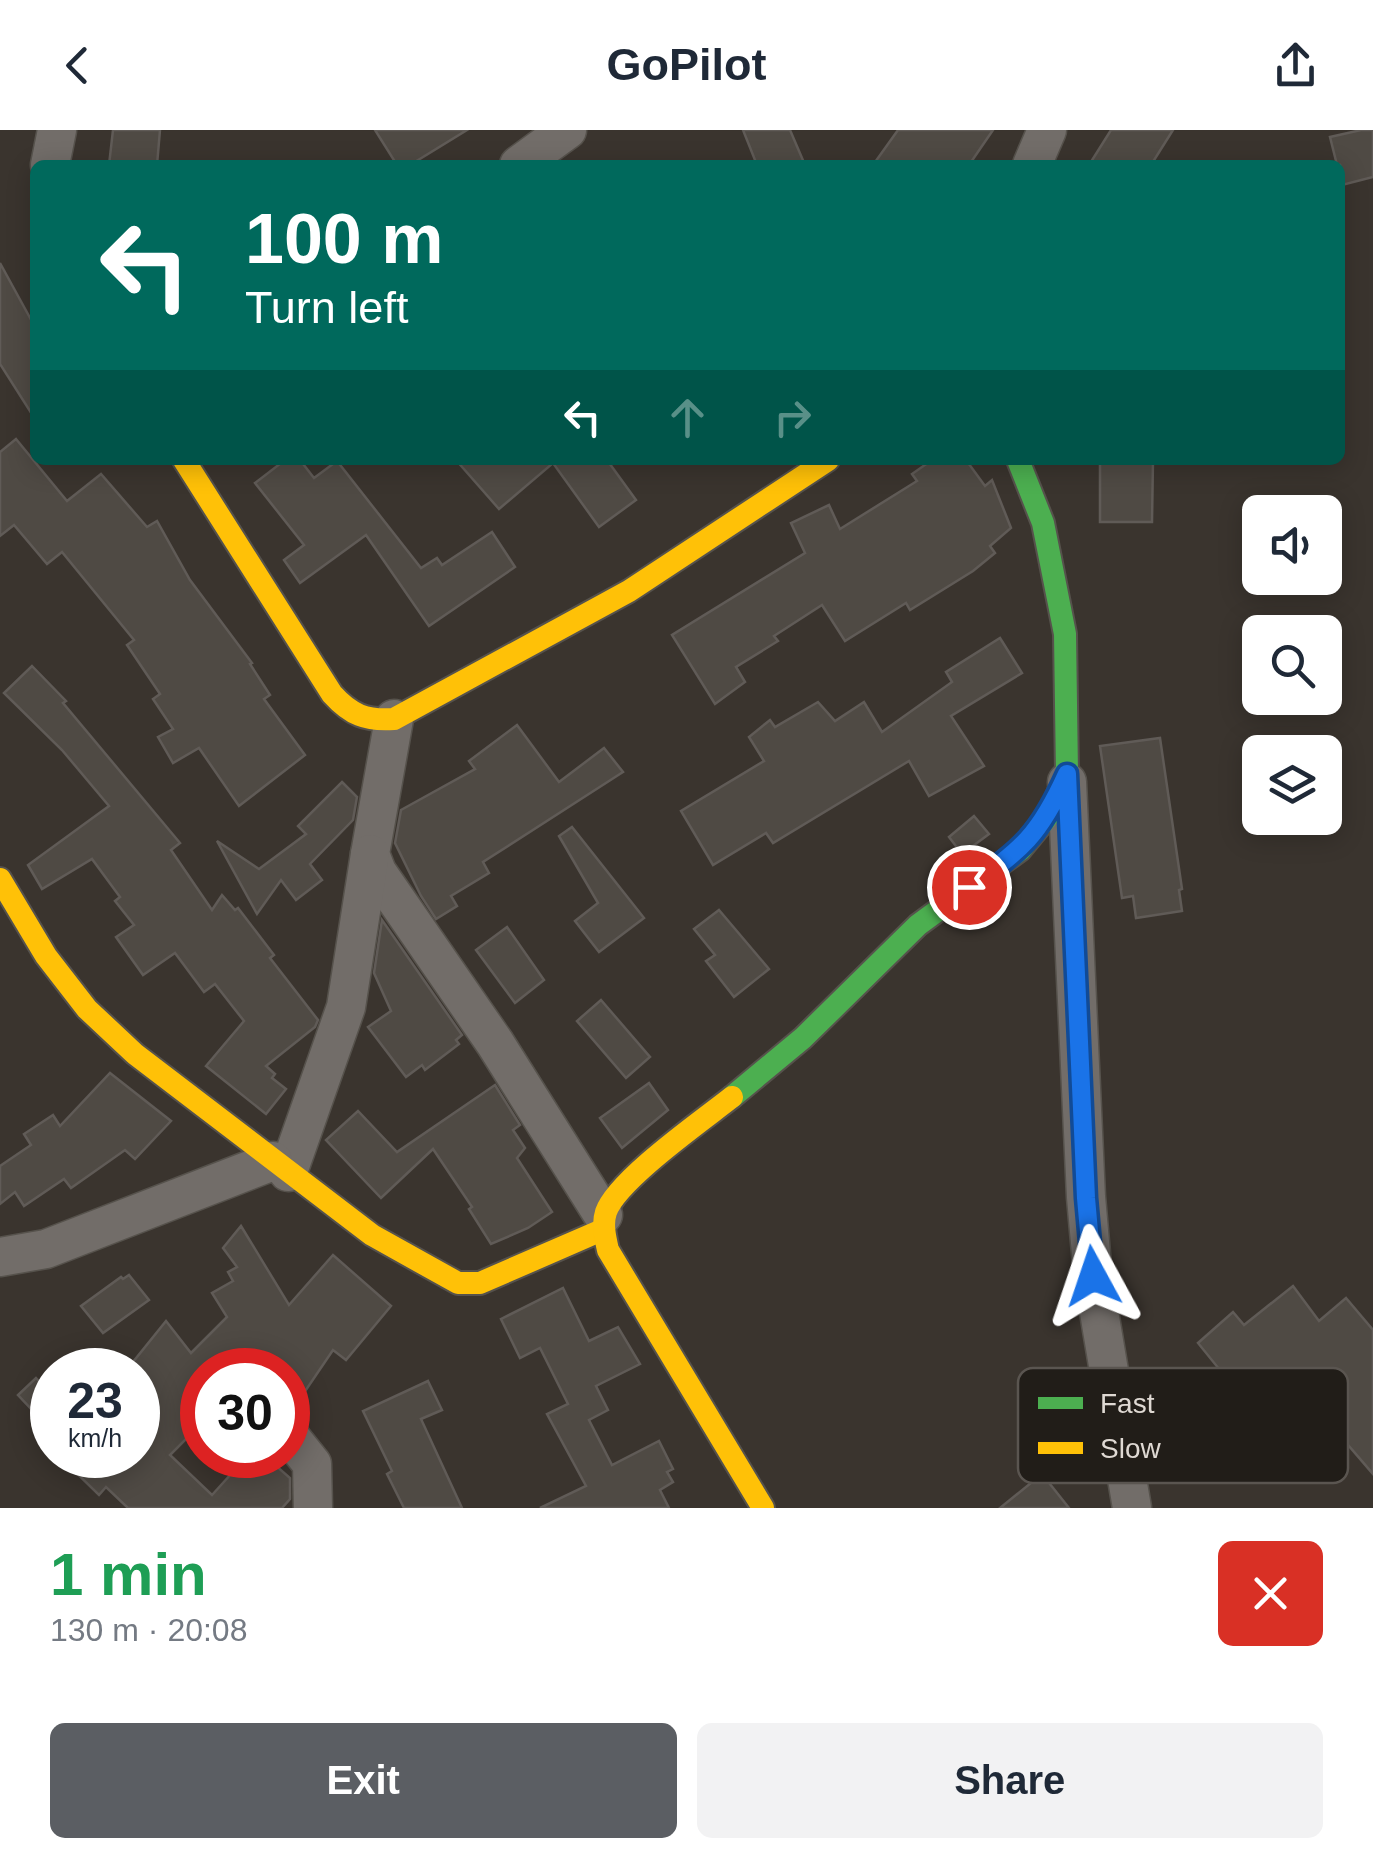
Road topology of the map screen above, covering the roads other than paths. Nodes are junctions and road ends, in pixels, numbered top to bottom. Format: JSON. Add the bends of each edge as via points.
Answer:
{"nodes":[{"id":1,"x":57,"y":130,"type":"edge"},
{"id":2,"x":567,"y":130,"type":"edge"},
{"id":3,"x":1048,"y":130,"type":"edge"},
{"id":4,"x":51,"y":160,"type":"edge"},
{"id":5,"x":526,"y":160,"type":"edge"},
{"id":6,"x":1034,"y":160,"type":"edge"},
{"id":7,"x":187,"y":465,"type":"edge"},
{"id":8,"x":820,"y":465,"type":"edge"},
{"id":9,"x":1020,"y":465,"type":"edge"},
{"id":10,"x":394,"y":720,"type":"junction"},
{"id":11,"x":1067,"y":774,"type":"junction"},
{"id":12,"x":370,"y":854,"type":"junction"},
{"id":13,"x":0,"y":878,"type":"edge"},
{"id":14,"x":281,"y":1166,"type":"junction"},
{"id":15,"x":603,"y":1222,"type":"junction"},
{"id":16,"x":0,"y":1257,"type":"edge"},
{"id":17,"x":1108,"y":1368,"type":"edge"},
{"id":18,"x":310,"y":1462,"type":"edge"},
{"id":19,"x":1128,"y":1483,"type":"edge"},
{"id":20,"x":313,"y":1508,"type":"edge"},
{"id":21,"x":763,"y":1508,"type":"edge"},
{"id":22,"x":1132,"y":1508,"type":"edge"}],
"edges":[{"from":1,"to":4,"type":"street"},
{"from":2,"to":5,"type":"street"},
{"from":3,"to":6,"type":"street"},
{"from":7,"to":10,"type":"street","via":[[332,694],[368,722]]},
{"from":8,"to":10,"type":"street","via":[[629,591]]},
{"from":9,"to":11,"type":"street","via":[[1043,523],[1065,634]]},
{"from":10,"to":12,"type":"street"},
{"from":11,"to":15,"type":"street","via":[[1048,816],[1020,850],[918,924],[803,1038],[622,1187]]},
{"from":11,"to":17,"type":"street","via":[[1090,1236]]},
{"from":12,"to":14,"type":"street","via":[[346,1008]]},
{"from":12,"to":15,"type":"street"},
{"from":13,"to":14,"type":"street","via":[[87,1009]]},
{"from":14,"to":15,"type":"street","via":[[372,1235],[458,1282],[503,1276]]},
{"from":14,"to":16,"type":"street","via":[[46,1249]]},
{"from":15,"to":21,"type":"street","via":[[608,1250]]},
{"from":18,"to":20,"type":"street"},
{"from":19,"to":22,"type":"street"}]}
